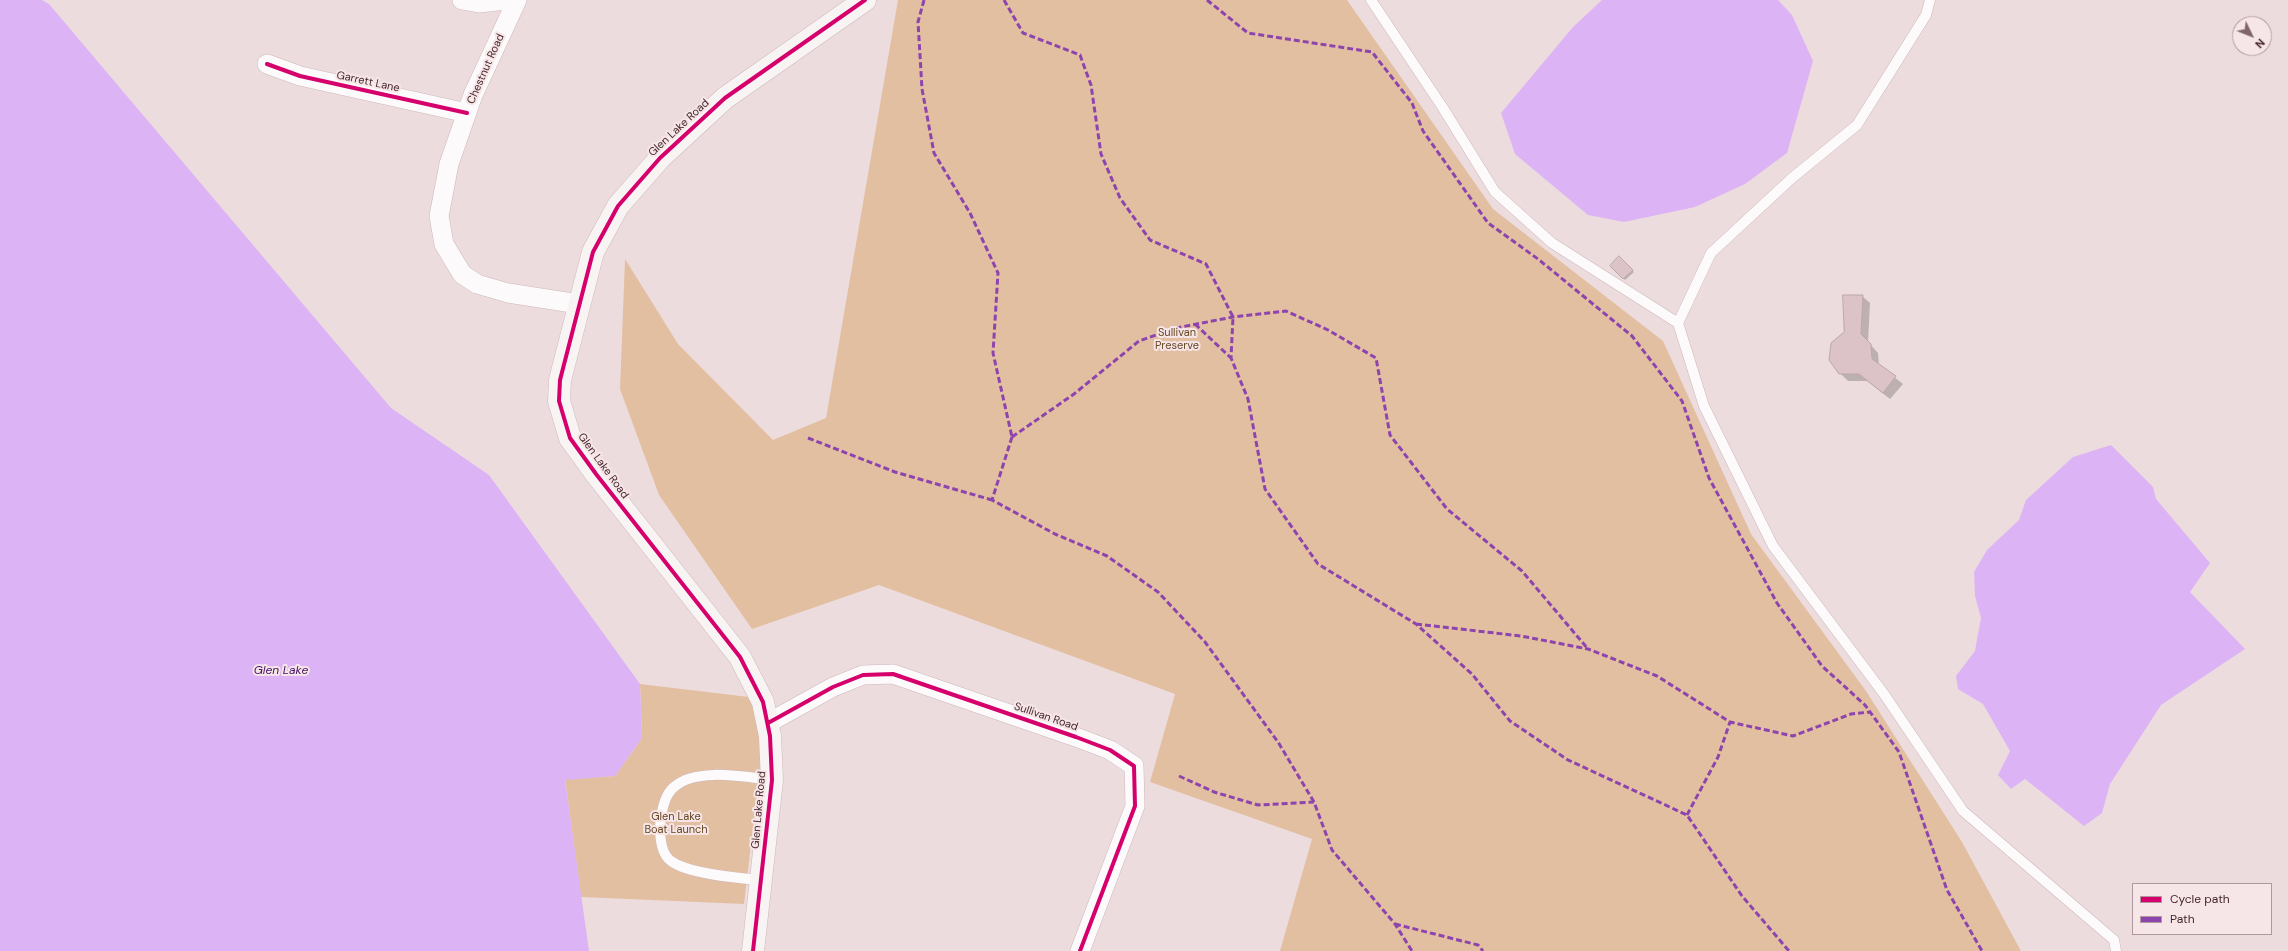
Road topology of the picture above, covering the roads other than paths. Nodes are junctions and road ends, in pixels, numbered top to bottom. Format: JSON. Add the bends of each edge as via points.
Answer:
{"nodes":[{"id":1,"x":462,"y":0,"type":"edge"},
{"id":2,"x":507,"y":0,"type":"edge"},
{"id":3,"x":517,"y":0,"type":"edge"},
{"id":4,"x":865,"y":0,"type":"edge"},
{"id":5,"x":1372,"y":0,"type":"edge"},
{"id":6,"x":1930,"y":0,"type":"edge"},
{"id":7,"x":267,"y":64,"type":"dead end"},
{"id":8,"x":467,"y":113,"type":"junction"},
{"id":9,"x":579,"y":304,"type":"junction"},
{"id":10,"x":1678,"y":323,"type":"junction"},
{"id":11,"x":768,"y":723,"type":"junction"},
{"id":12,"x":772,"y":780,"type":"junction"},
{"id":13,"x":760,"y":880,"type":"junction"},
{"id":14,"x":753,"y":951,"type":"edge"},
{"id":15,"x":1080,"y":951,"type":"edge"},
{"id":16,"x":2116,"y":951,"type":"edge"}],
"edges":[{"from":1,"to":2,"type":"street","via":[[479,3]]},
{"from":3,"to":8,"type":"street","name":"Chestnut Road"},
{"from":4,"to":9,"type":"street","name":"Glen Lake Road","via":[[725,98],[660,158],[618,206],[593,252]]},
{"from":5,"to":10,"type":"lane","via":[[1443,108],[1494,192],[1552,242]]},
{"from":6,"to":10,"type":"lane","via":[[1926,15],[1857,125],[1792,178],[1711,253]]},
{"from":7,"to":8,"type":"street","name":"Garrett Lane","via":[[300,76]]},
{"from":8,"to":9,"type":"street","name":"Chestnut Road","via":[[449,164],[439,216],[444,244],[462,274],[476,284],[508,293]]},
{"from":9,"to":11,"type":"street","name":"Glen Lake Road","via":[[560,380],[559,401],[570,438],[740,657],[763,702]]},
{"from":10,"to":16,"type":"lane","via":[[1704,406],[1774,546],[1884,694],[1963,811],[2114,940]]},
{"from":11,"to":12,"type":"street","name":"Glen Lake Road"},
{"from":11,"to":15,"type":"street","name":"Sullivan Road","via":[[833,687],[863,675],[893,674],[1076,737],[1110,750],[1134,766],[1134,806]]},
{"from":12,"to":13,"type":"street","name":"Glen Lake Road"},
{"from":12,"to":13,"type":"lane","via":[[719,774],[696,776],[674,787],[665,802],[661,819],[662,847],[670,860],[686,867],[729,877]]},
{"from":13,"to":14,"type":"street","name":"Glen Lake Road"}]}
